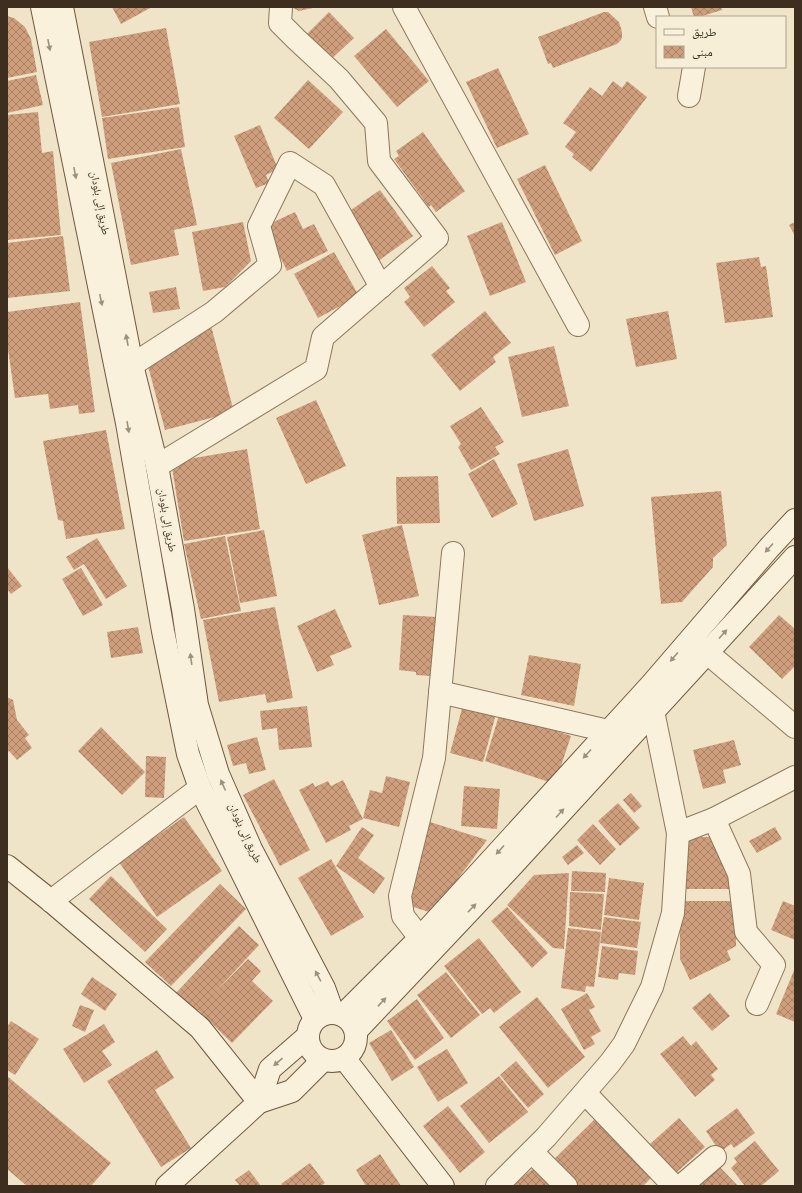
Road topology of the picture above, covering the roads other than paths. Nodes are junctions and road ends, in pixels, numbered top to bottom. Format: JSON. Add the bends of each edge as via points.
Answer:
{"nodes":[{"id":1,"x":42,"y":7,"type":"edge"},
{"id":2,"x":62,"y":7,"type":"edge"},
{"id":3,"x":281,"y":7,"type":"edge"},
{"id":4,"x":404,"y":7,"type":"edge"},
{"id":5,"x":694,"y":68,"type":"edge"},
{"id":6,"x":690,"y":96,"type":"dead end"},
{"id":7,"x":381,"y":287,"type":"junction"},
{"id":8,"x":578,"y":325,"type":"dead end"},
{"id":9,"x":132,"y":365,"type":"junction"},
{"id":10,"x":157,"y":466,"type":"junction"},
{"id":11,"x":795,"y":520,"type":"edge"},
{"id":12,"x":453,"y":553,"type":"dead end"},
{"id":13,"x":794,"y":559,"type":"edge"},
{"id":14,"x":690,"y":638,"type":"junction"},
{"id":15,"x":707,"y":653,"type":"junction"},
{"id":16,"x":440,"y":692,"type":"junction"},
{"id":17,"x":653,"y":711,"type":"junction"},
{"id":18,"x":795,"y":727,"type":"edge"},
{"id":19,"x":608,"y":731,"type":"junction"},
{"id":20,"x":795,"y":777,"type":"edge"},
{"id":21,"x":200,"y":788,"type":"junction"},
{"id":22,"x":714,"y":819,"type":"junction"},
{"id":23,"x":678,"y":833,"type":"junction"},
{"id":24,"x":7,"y":866,"type":"edge"},
{"id":25,"x":51,"y":901,"type":"junction"},
{"id":26,"x":420,"y":938,"type":"junction"},
{"id":27,"x":757,"y":1004,"type":"dead end"},
{"id":28,"x":331,"y":1023,"type":"junction"},
{"id":29,"x":334,"y":1059,"type":"junction"},
{"id":30,"x":584,"y":1093,"type":"junction"},
{"id":31,"x":259,"y":1102,"type":"junction"},
{"id":32,"x":532,"y":1152,"type":"junction"},
{"id":33,"x":715,"y":1157,"type":"dead end"},
{"id":34,"x":167,"y":1186,"type":"edge"},
{"id":35,"x":443,"y":1186,"type":"edge"},
{"id":36,"x":497,"y":1186,"type":"edge"},
{"id":37,"x":566,"y":1186,"type":"edge"},
{"id":38,"x":674,"y":1186,"type":"edge"},
{"id":39,"x":681,"y":1186,"type":"edge"}],
"edges":[{"from":1,"to":21,"type":"main road","one_way":true,"via":[[127,423],[186,746]]},
{"from":9,"to":2,"type":"main road","name":"طريق إلى بلودان","one_way":true},
{"from":3,"to":7,"type":"main road","via":[[280,23],[339,79],[376,122],[380,161],[437,238]]},
{"from":4,"to":8,"type":"main road"},
{"from":5,"to":6,"type":"main road"},
{"from":7,"to":9,"type":"main road","via":[[324,185],[290,163],[259,226],[270,265],[214,312]]},
{"from":7,"to":10,"type":"main road","via":[[323,337],[316,369]]},
{"from":9,"to":10,"type":"main road","name":"طريق إلى بلودان"},
{"from":28,"to":10,"type":"main road","name":"طريق إلى بلودان","one_way":true,"via":[[324,988],[251,848],[218,774],[198,705]]},
{"from":11,"to":14,"type":"main road","one_way":true},
{"from":12,"to":16,"type":"main road"},
{"from":15,"to":13,"type":"main road","one_way":true},
{"from":14,"to":15,"type":"main road"},
{"from":14,"to":19,"type":"main road","one_way":true},
{"from":15,"to":17,"type":"main road"},
{"from":15,"to":18,"type":"main road"},
{"from":16,"to":19,"type":"main road"},
{"from":16,"to":26,"type":"main road","via":[[434,758],[400,896],[403,916]]},
{"from":17,"to":23,"type":"main road"},
{"from":28,"to":17,"type":"main road","one_way":true,"via":[[509,869]]},
{"from":19,"to":26,"type":"main road","one_way":true},
{"from":20,"to":22,"type":"main road"},
{"from":21,"to":25,"type":"main road"},
{"from":21,"to":28,"type":"main road"},
{"from":22,"to":23,"type":"main road"},
{"from":22,"to":27,"type":"main road","via":[[739,874],[746,932],[774,965]]},
{"from":23,"to":30,"type":"main road","via":[[673,913],[652,987],[624,1044]]},
{"from":24,"to":25,"type":"main road"},
{"from":25,"to":31,"type":"main road","via":[[200,1028]]},
{"from":26,"to":28,"type":"main road"},
{"from":28,"to":29,"type":"main road","via":[[356,1041],[350,1054]]},
{"from":28,"to":29,"type":"main road","via":[[309,1045],[317,1056]]},
{"from":28,"to":31,"type":"main road","one_way":true,"via":[[270,1068]]},
{"from":29,"to":31,"type":"main road","via":[[292,1091]]},
{"from":29,"to":35,"type":"main road"},
{"from":30,"to":32,"type":"main road"},
{"from":30,"to":38,"type":"main road"},
{"from":31,"to":34,"type":"main road"},
{"from":32,"to":36,"type":"main road"},
{"from":32,"to":37,"type":"main road"},
{"from":33,"to":39,"type":"main road"}]}
